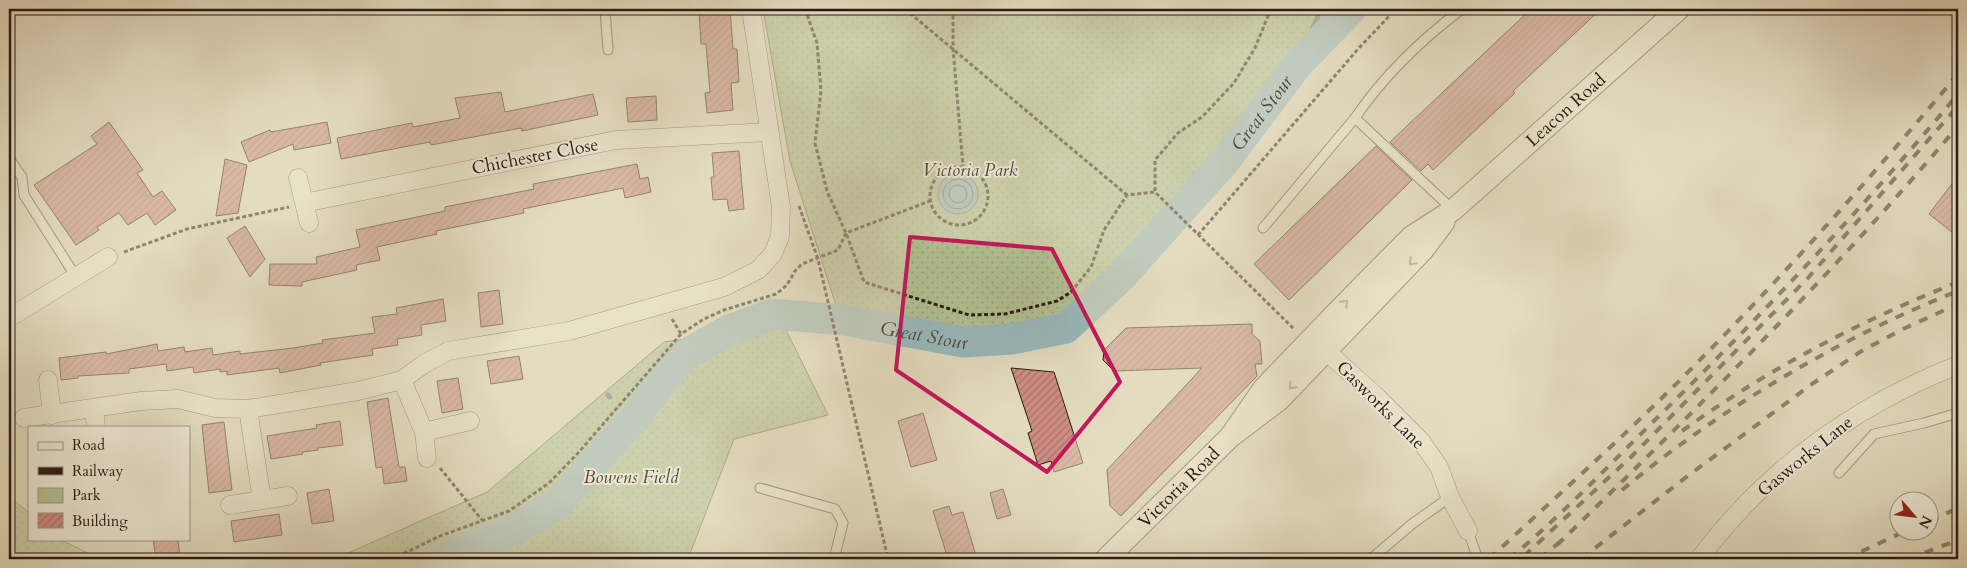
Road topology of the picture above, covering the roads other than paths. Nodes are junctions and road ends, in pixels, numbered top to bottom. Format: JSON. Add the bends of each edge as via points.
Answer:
{"nodes":[{"id":1,"x":605,"y":9,"type":"edge"},
{"id":2,"x":750,"y":9,"type":"edge"},
{"id":3,"x":1462,"y":9,"type":"edge"},
{"id":4,"x":1679,"y":9,"type":"edge"},
{"id":5,"x":608,"y":50,"type":"dead end"},
{"id":6,"x":1355,"y":118,"type":"junction"},
{"id":7,"x":769,"y":132,"type":"junction"},
{"id":8,"x":9,"y":158,"type":"edge"},
{"id":9,"x":298,"y":178,"type":"dead end"},
{"id":10,"x":304,"y":203,"type":"junction"},
{"id":11,"x":1453,"y":210,"type":"junction"},
{"id":12,"x":309,"y":223,"type":"dead end"},
{"id":13,"x":1263,"y":228,"type":"dead end"},
{"id":14,"x":108,"y":257,"type":"road end"},
{"id":15,"x":76,"y":276,"type":"junction"},
{"id":16,"x":9,"y":318,"type":"edge"},
{"id":17,"x":1319,"y":345,"type":"junction"},
{"id":18,"x":1958,"y":364,"type":"edge"},
{"id":19,"x":48,"y":380,"type":"dead end"},
{"id":20,"x":402,"y":380,"type":"junction"},
{"id":21,"x":94,"y":408,"type":"junction"},
{"id":22,"x":248,"y":409,"type":"junction"},
{"id":23,"x":1958,"y":414,"type":"edge"},
{"id":24,"x":52,"y":415,"type":"junction"},
{"id":25,"x":24,"y":418,"type":"dead end"},
{"id":26,"x":470,"y":421,"type":"dead end"},
{"id":27,"x":96,"y":426,"type":"edge"},
{"id":28,"x":424,"y":432,"type":"junction"},
{"id":29,"x":433,"y":463,"type":"road end"},
{"id":30,"x":1839,"y":473,"type":"dead end"},
{"id":31,"x":760,"y":488,"type":"dead end"},
{"id":32,"x":288,"y":496,"type":"dead end"},
{"id":33,"x":1450,"y":497,"type":"junction"},
{"id":34,"x":262,"y":500,"type":"junction"},
{"id":35,"x":230,"y":505,"type":"dead end"},
{"id":36,"x":1468,"y":531,"type":"joint"},
{"id":37,"x":834,"y":559,"type":"edge"},
{"id":38,"x":1106,"y":559,"type":"edge"},
{"id":39,"x":1371,"y":559,"type":"edge"},
{"id":40,"x":1478,"y":559,"type":"edge"},
{"id":41,"x":1699,"y":559,"type":"edge"}],
"edges":[{"from":1,"to":5,"type":"lane"},
{"from":2,"to":7,"type":"street"},
{"from":3,"to":6,"type":"lane","via":[[1420,45],[1368,99]]},
{"from":4,"to":11,"type":"street","name":"Leacon Road"},
{"from":6,"to":11,"type":"lane"},
{"from":6,"to":13,"type":"lane"},
{"from":7,"to":10,"type":"street","name":"Chichester Close","via":[[616,140]]},
{"from":7,"to":20,"type":"street","via":[[781,206],[780,236],[773,254],[758,270],[724,287],[568,331],[448,352]]},
{"from":8,"to":15,"type":"lane","via":[[22,177],[24,195]]},
{"from":9,"to":10,"type":"street"},
{"from":10,"to":12,"type":"street"},
{"from":11,"to":17,"type":"street","name":"Leacon Road","via":[[1423,250]]},
{"from":14,"to":15,"type":"street"},
{"from":15,"to":16,"type":"street"},
{"from":17,"to":33,"type":"street","name":"Gasworks Lane","via":[[1421,440],[1439,467]]},
{"from":17,"to":38,"type":"street","name":"Victoria Road","via":[[1279,400],[1230,437]]},
{"from":18,"to":41,"type":"street","name":"Gasworks Lane","via":[[1893,394],[1852,417],[1816,443],[1750,500]]},
{"from":19,"to":24,"type":"street"},
{"from":20,"to":22,"type":"street","via":[[358,391]]},
{"from":20,"to":28,"type":"street"},
{"from":21,"to":22,"type":"street","via":[[178,399],[215,408]]},
{"from":21,"to":24,"type":"street"},
{"from":21,"to":27,"type":"street"},
{"from":22,"to":34,"type":"street"},
{"from":23,"to":30,"type":"lane","via":[[1874,434]]},
{"from":24,"to":25,"type":"street"},
{"from":26,"to":28,"type":"street"},
{"from":28,"to":29,"type":"street"},
{"from":31,"to":37,"type":"lane","via":[[835,509],[843,523]]},
{"from":32,"to":34,"type":"street"},
{"from":33,"to":36,"type":"street","name":"Gasworks Lane"},
{"from":33,"to":39,"type":"lane"},
{"from":34,"to":35,"type":"street"},
{"from":36,"to":40,"type":"lane","name":"Gasworks Lane"}]}
